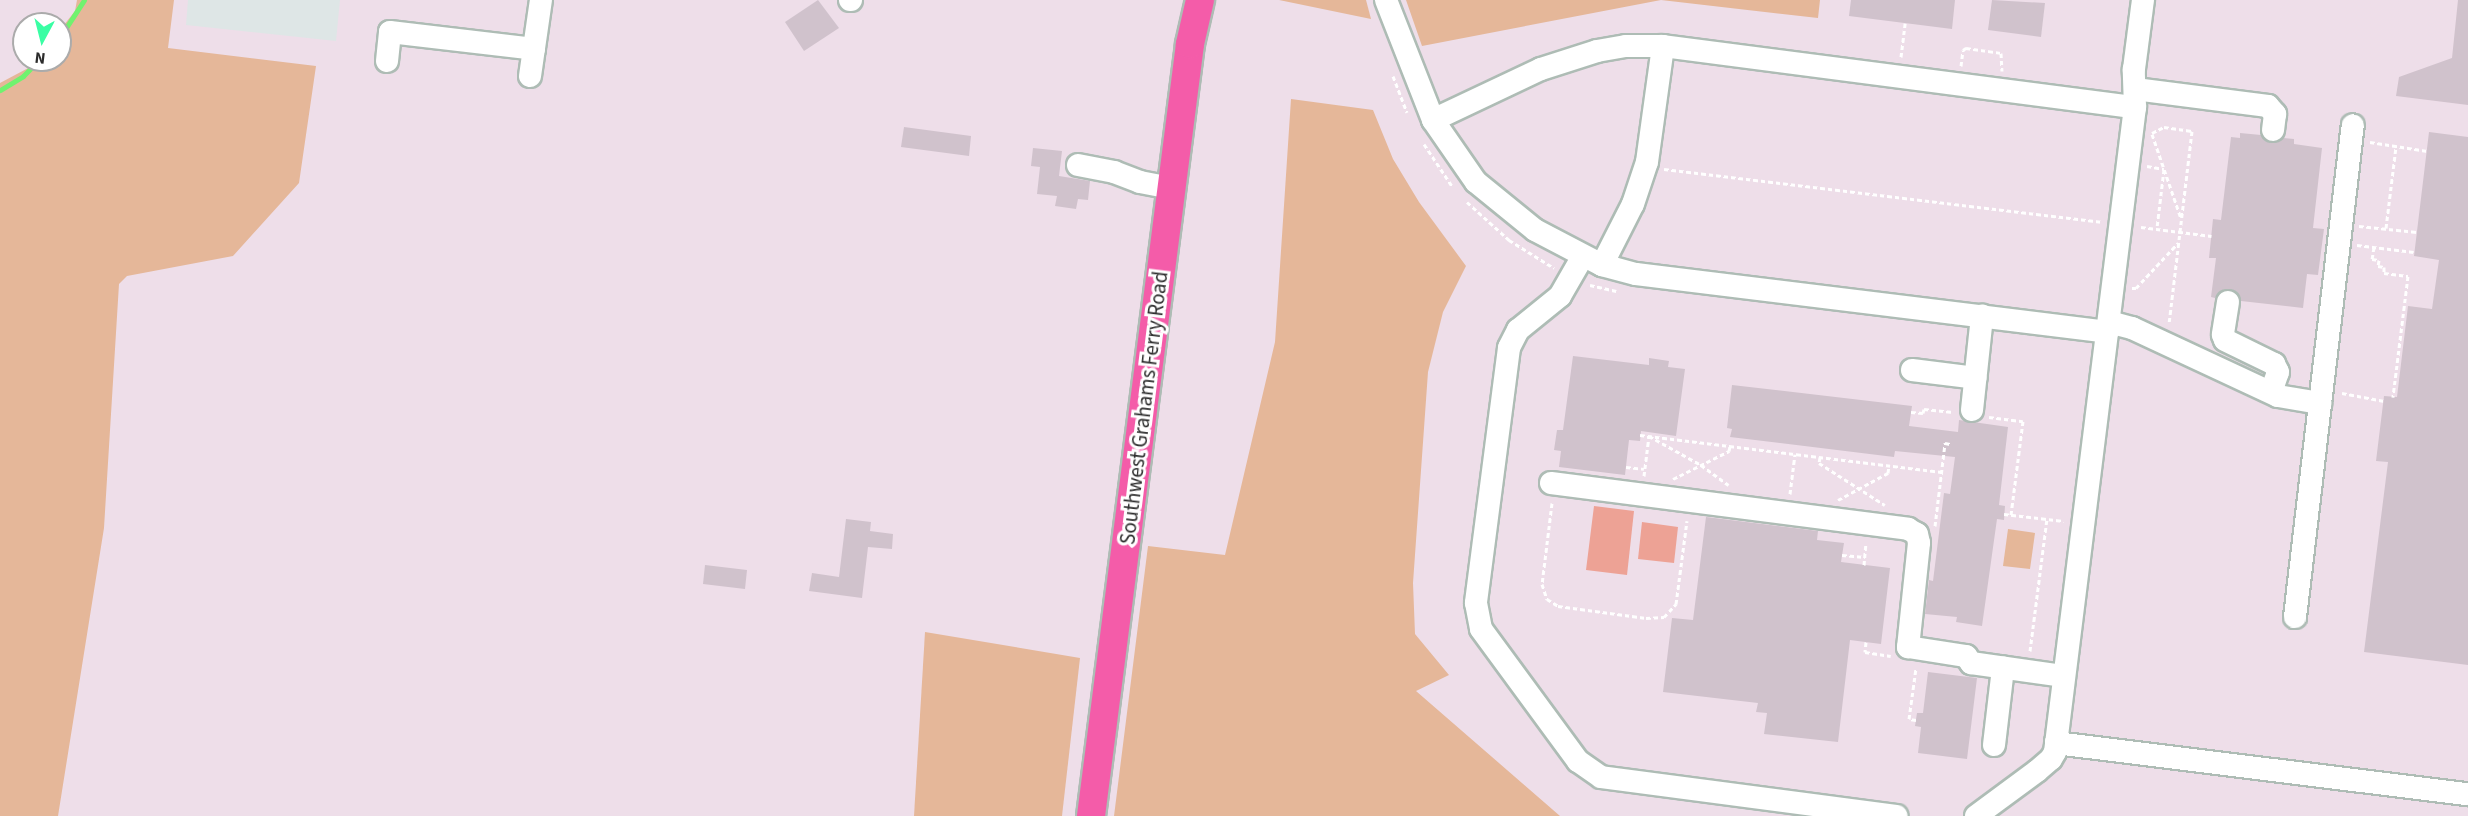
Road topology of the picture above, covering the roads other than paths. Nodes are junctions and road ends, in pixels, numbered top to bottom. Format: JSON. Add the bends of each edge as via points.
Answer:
{"nodes":[{"id":1,"x":541,"y":0,"type":"edge"},
{"id":2,"x":1200,"y":0,"type":"edge"},
{"id":3,"x":1386,"y":0,"type":"edge"},
{"id":4,"x":2143,"y":0,"type":"edge"},
{"id":5,"x":1663,"y":46,"type":"junction"},
{"id":6,"x":534,"y":49,"type":"junction"},
{"id":7,"x":387,"y":62,"type":"dead end"},
{"id":8,"x":530,"y":75,"type":"dead end"},
{"id":9,"x":2135,"y":98,"type":"junction"},
{"id":10,"x":1426,"y":128,"type":"junction"},
{"id":11,"x":2273,"y":130,"type":"dead end"},
{"id":12,"x":2360,"y":132,"type":"road end"},
{"id":13,"x":1078,"y":165,"type":"dead end"},
{"id":14,"x":1172,"y":188,"type":"junction"},
{"id":15,"x":1593,"y":261,"type":"junction"},
{"id":16,"x":2228,"y":302,"type":"dead end"},
{"id":17,"x":1982,"y":316,"type":"junction"},
{"id":18,"x":2108,"y":327,"type":"junction"},
{"id":19,"x":1912,"y":370,"type":"dead end"},
{"id":20,"x":1976,"y":378,"type":"junction"},
{"id":21,"x":2271,"y":392,"type":"junction"},
{"id":22,"x":2329,"y":397,"type":"junction"},
{"id":23,"x":1969,"y":413,"type":"road end"},
{"id":24,"x":1553,"y":484,"type":"road end"},
{"id":25,"x":2295,"y":617,"type":"dead end"},
{"id":26,"x":2003,"y":668,"type":"junction"},
{"id":27,"x":2064,"y":676,"type":"junction"},
{"id":28,"x":2056,"y":743,"type":"junction"},
{"id":29,"x":1995,"y":745,"type":"dead end"},
{"id":30,"x":2468,"y":794,"type":"edge"},
{"id":31,"x":1091,"y":816,"type":"edge"},
{"id":32,"x":1896,"y":816,"type":"edge"},
{"id":33,"x":1976,"y":816,"type":"edge"}],
"edges":[{"from":1,"to":6,"type":"lane"},
{"from":2,"to":14,"type":"main road","name":"Southwest Grahams Ferry Road","via":[[1190,44]]},
{"from":3,"to":10,"type":"lane"},
{"from":4,"to":9,"type":"lane","via":[[2134,69]]},
{"from":5,"to":9,"type":"lane"},
{"from":5,"to":10,"type":"lane","via":[[1626,46],[1569,59],[1541,69]]},
{"from":5,"to":15,"type":"lane","via":[[1647,162],[1633,204]]},
{"from":6,"to":7,"type":"lane","via":[[390,32]]},
{"from":6,"to":8,"type":"lane"},
{"from":9,"to":11,"type":"lane","via":[[2227,92],[2271,108],[2275,114]]},
{"from":9,"to":18,"type":"lane"},
{"from":10,"to":15,"type":"lane","via":[[1483,188],[1535,230]]},
{"from":12,"to":22,"type":"lane"},
{"from":13,"to":14,"type":"lane"},
{"from":14,"to":31,"type":"main road","name":"Southwest Grahams Ferry Road"},
{"from":15,"to":17,"type":"lane","via":[[1634,274]]},
{"from":15,"to":32,"type":"lane","via":[[1572,278],[1555,301],[1518,330],[1509,348],[1476,603],[1477,617],[1488,640],[1578,761],[1601,777]]},
{"from":16,"to":21,"type":"lane","via":[[2223,335],[2229,344],[2274,364],[2278,372]]},
{"from":17,"to":18,"type":"lane"},
{"from":17,"to":20,"type":"lane"},
{"from":18,"to":21,"type":"lane","via":[[2132,328]]},
{"from":18,"to":27,"type":"lane"},
{"from":19,"to":20,"type":"lane"},
{"from":20,"to":23,"type":"lane"},
{"from":21,"to":22,"type":"lane","via":[[2284,398]]},
{"from":22,"to":25,"type":"lane"},
{"from":24,"to":26,"type":"lane","via":[[1908,529],[1917,534],[1919,543],[1906,644],[1917,654],[1966,656],[1971,663]]},
{"from":26,"to":27,"type":"lane"},
{"from":26,"to":29,"type":"lane"},
{"from":27,"to":28,"type":"lane"},
{"from":28,"to":30,"type":"lane"},
{"from":28,"to":33,"type":"lane","via":[[2051,759]]}]}
